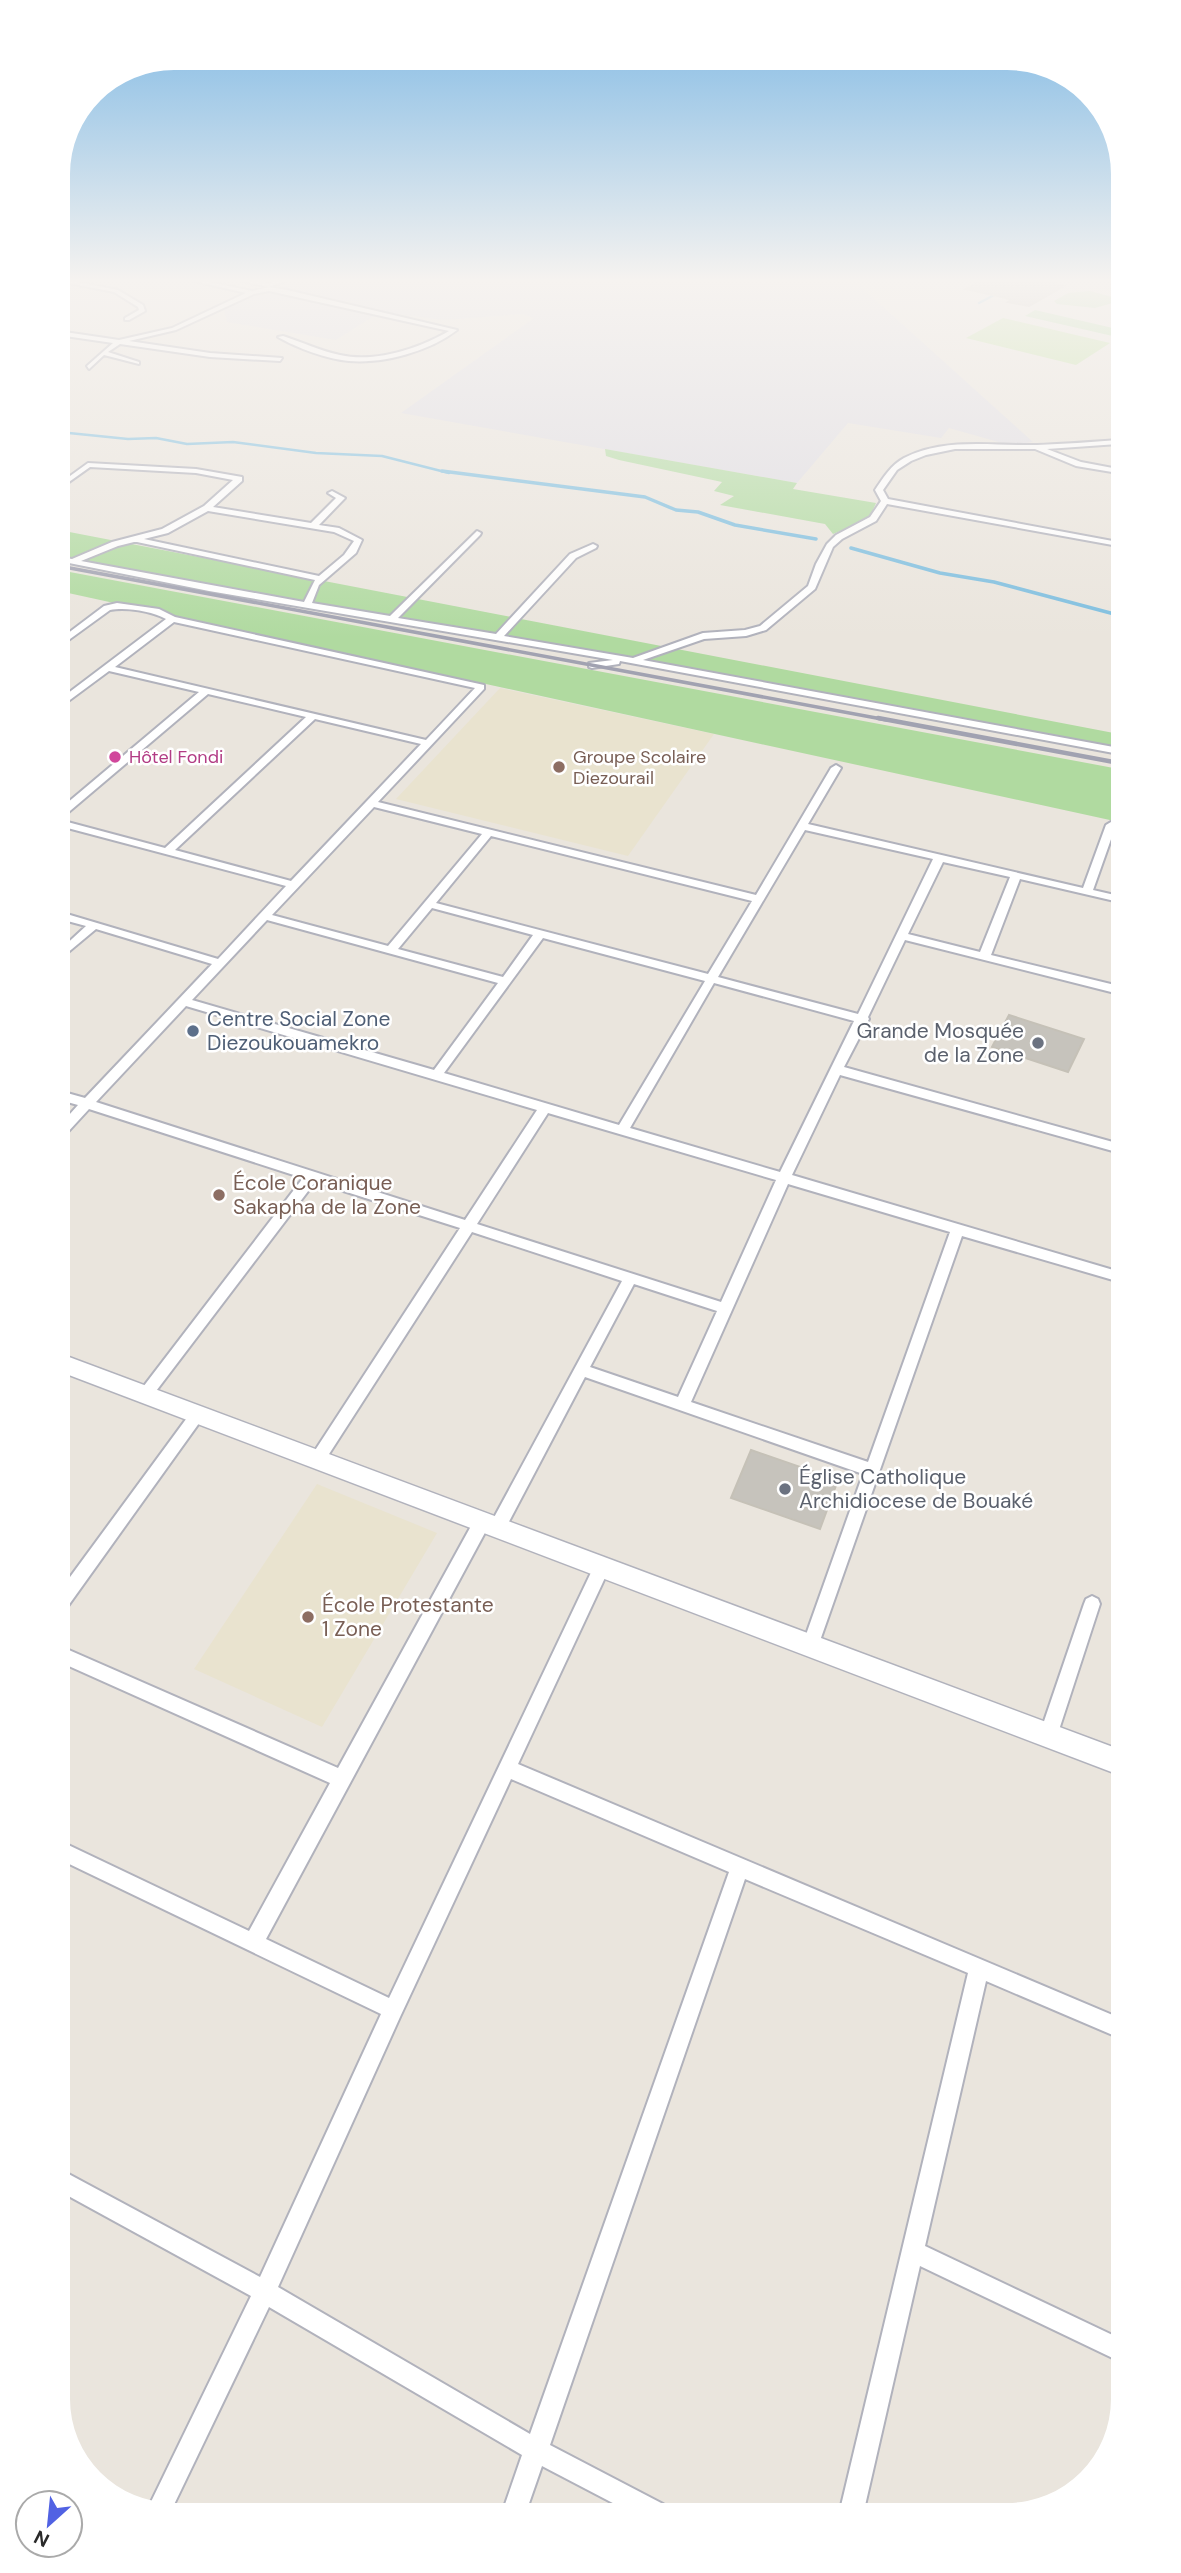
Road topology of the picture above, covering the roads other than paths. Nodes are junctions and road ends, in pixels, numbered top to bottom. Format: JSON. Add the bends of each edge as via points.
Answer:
{"nodes":[{"id":1,"x":1111,"y":442,"type":"edge"},
{"id":2,"x":1035,"y":447,"type":"junction"},
{"id":3,"x":1111,"y":470,"type":"edge"},
{"id":4,"x":70,"y":479,"type":"edge"},
{"id":5,"x":332,"y":493,"type":"dead end"},
{"id":6,"x":885,"y":501,"type":"junction"},
{"id":7,"x":207,"y":508,"type":"junction"},
{"id":8,"x":313,"y":526,"type":"junction"},
{"id":9,"x":477,"y":533,"type":"dead end"},
{"id":10,"x":135,"y":540,"type":"junction"},
{"id":11,"x":1111,"y":543,"type":"edge"},
{"id":12,"x":593,"y":547,"type":"dead end"},
{"id":13,"x":70,"y":561,"type":"edge"},
{"id":14,"x":73,"y":562,"type":"junction"},
{"id":15,"x":321,"y":579,"type":"junction"},
{"id":16,"x":307,"y":605,"type":"junction"},
{"id":17,"x":172,"y":619,"type":"junction"},
{"id":18,"x":391,"y":620,"type":"junction"},
{"id":19,"x":70,"y":636,"type":"edge"},
{"id":20,"x":498,"y":637,"type":"junction"},
{"id":21,"x":631,"y":660,"type":"junction"},
{"id":22,"x":592,"y":665,"type":"dead end"},
{"id":23,"x":107,"y":668,"type":"junction"},
{"id":24,"x":206,"y":691,"type":"junction"},
{"id":25,"x":70,"y":697,"type":"edge"},
{"id":26,"x":313,"y":716,"type":"junction"},
{"id":27,"x":428,"y":743,"type":"junction"},
{"id":28,"x":1111,"y":750,"type":"edge"},
{"id":29,"x":836,"y":768,"type":"dead end"},
{"id":30,"x":371,"y":803,"type":"junction"},
{"id":31,"x":70,"y":806,"type":"edge"},
{"id":32,"x":70,"y":825,"type":"edge"},
{"id":33,"x":1111,"y":825,"type":"dead end"},
{"id":34,"x":801,"y":826,"type":"junction"},
{"id":35,"x":489,"y":832,"type":"junction"},
{"id":36,"x":167,"y":851,"type":"junction"},
{"id":37,"x":939,"y":858,"type":"junction"},
{"id":38,"x":1016,"y":876,"type":"junction"},
{"id":39,"x":294,"y":885,"type":"junction"},
{"id":40,"x":1087,"y":892,"type":"junction"},
{"id":41,"x":759,"y":898,"type":"junction"},
{"id":42,"x":1111,"y":898,"type":"edge"},
{"id":43,"x":429,"y":905,"type":"junction"},
{"id":44,"x":265,"y":916,"type":"junction"},
{"id":45,"x":70,"y":918,"type":"edge"},
{"id":46,"x":93,"y":926,"type":"junction"},
{"id":47,"x":540,"y":934,"type":"junction"},
{"id":48,"x":902,"y":936,"type":"junction"},
{"id":49,"x":70,"y":947,"type":"edge"},
{"id":50,"x":391,"y":950,"type":"junction"},
{"id":51,"x":984,"y":957,"type":"junction"},
{"id":52,"x":220,"y":963,"type":"junction"},
{"id":53,"x":711,"y":979,"type":"junction"},
{"id":54,"x":505,"y":981,"type":"junction"},
{"id":55,"x":1111,"y":988,"type":"edge"},
{"id":56,"x":184,"y":1001,"type":"junction"},
{"id":57,"x":863,"y":1018,"type":"junction"},
{"id":58,"x":835,"y":1069,"type":"junction"},
{"id":59,"x":436,"y":1076,"type":"junction"},
{"id":60,"x":70,"y":1098,"type":"edge"},
{"id":61,"x":87,"y":1103,"type":"junction"},
{"id":62,"x":545,"y":1108,"type":"junction"},
{"id":63,"x":70,"y":1121,"type":"edge"},
{"id":64,"x":622,"y":1130,"type":"junction"},
{"id":65,"x":1111,"y":1146,"type":"edge"},
{"id":66,"x":312,"y":1176,"type":"junction"},
{"id":67,"x":784,"y":1178,"type":"junction"},
{"id":68,"x":468,"y":1227,"type":"junction"},
{"id":69,"x":958,"y":1229,"type":"junction"},
{"id":70,"x":1111,"y":1274,"type":"edge"},
{"id":71,"x":630,"y":1278,"type":"junction"},
{"id":72,"x":727,"y":1310,"type":"junction"},
{"id":73,"x":70,"y":1366,"type":"edge"},
{"id":74,"x":581,"y":1370,"type":"junction"},
{"id":75,"x":145,"y":1395,"type":"junction"},
{"id":76,"x":682,"y":1405,"type":"junction"},
{"id":77,"x":197,"y":1415,"type":"junction"},
{"id":78,"x":317,"y":1460,"type":"junction"},
{"id":79,"x":872,"y":1470,"type":"junction"},
{"id":80,"x":489,"y":1525,"type":"junction"},
{"id":81,"x":602,"y":1567,"type":"junction"},
{"id":82,"x":70,"y":1579,"type":"edge"},
{"id":83,"x":1092,"y":1604,"type":"dead end"},
{"id":84,"x":810,"y":1646,"type":"junction"},
{"id":85,"x":70,"y":1659,"type":"edge"},
{"id":86,"x":1048,"y":1735,"type":"junction"},
{"id":87,"x":1111,"y":1759,"type":"edge"},
{"id":88,"x":507,"y":1768,"type":"junction"},
{"id":89,"x":342,"y":1779,"type":"junction"},
{"id":90,"x":70,"y":1855,"type":"edge"},
{"id":91,"x":740,"y":1867,"type":"junction"},
{"id":92,"x":253,"y":1942,"type":"junction"},
{"id":93,"x":979,"y":1969,"type":"junction"},
{"id":94,"x":393,"y":2010,"type":"junction"},
{"id":95,"x":1111,"y":2024,"type":"edge"},
{"id":96,"x":70,"y":2185,"type":"edge"},
{"id":97,"x":912,"y":2251,"type":"junction"},
{"id":98,"x":265,"y":2291,"type":"junction"},
{"id":99,"x":1111,"y":2346,"type":"edge"},
{"id":100,"x":536,"y":2450,"type":"junction"},
{"id":101,"x":163,"y":2502,"type":"edge"},
{"id":102,"x":517,"y":2503,"type":"edge"},
{"id":103,"x":637,"y":2503,"type":"edge"},
{"id":104,"x":854,"y":2503,"type":"edge"}],
"edges":[{"from":1,"to":2,"type":"street"},
{"from":2,"to":3,"type":"street","via":[[1079,464]]},
{"from":2,"to":6,"type":"street","via":[[970,445],[909,458],[879,490]]},
{"from":4,"to":7,"type":"street","via":[[88,465],[196,471],[239,479]]},
{"from":5,"to":8,"type":"street","via":[[341,498]]},
{"from":6,"to":11,"type":"street"},
{"from":6,"to":21,"type":"street","via":[[873,519],[839,537],[820,564],[812,587],[763,628],[702,636]]},
{"from":7,"to":8,"type":"street"},
{"from":7,"to":10,"type":"street","via":[[165,531]]},
{"from":8,"to":15,"type":"street","via":[[347,533],[359,543]]},
{"from":9,"to":18,"type":"street"},
{"from":10,"to":14,"type":"street"},
{"from":10,"to":15,"type":"street"},
{"from":12,"to":20,"type":"street","via":[[573,556]]},
{"from":13,"to":14,"type":"street"},
{"from":14,"to":16,"type":"street"},
{"from":15,"to":16,"type":"street"},
{"from":16,"to":18,"type":"street"},
{"from":17,"to":19,"type":"street","via":[[164,613],[117,606],[107,608]]},
{"from":17,"to":23,"type":"street"},
{"from":17,"to":27,"type":"street","via":[[481,687]]},
{"from":18,"to":20,"type":"street"},
{"from":20,"to":21,"type":"street"},
{"from":21,"to":22,"type":"street"},
{"from":21,"to":28,"type":"street"},
{"from":23,"to":24,"type":"street"},
{"from":23,"to":25,"type":"street"},
{"from":24,"to":26,"type":"street"},
{"from":24,"to":31,"type":"street"},
{"from":26,"to":27,"type":"street"},
{"from":26,"to":36,"type":"street"},
{"from":27,"to":30,"type":"street"},
{"from":29,"to":34,"type":"street"},
{"from":30,"to":35,"type":"street"},
{"from":30,"to":39,"type":"street"},
{"from":32,"to":36,"type":"street"},
{"from":33,"to":40,"type":"street"},
{"from":34,"to":37,"type":"street"},
{"from":34,"to":41,"type":"street"},
{"from":35,"to":41,"type":"street"},
{"from":35,"to":43,"type":"street"},
{"from":36,"to":39,"type":"street"},
{"from":37,"to":38,"type":"street"},
{"from":37,"to":48,"type":"street"},
{"from":38,"to":40,"type":"street"},
{"from":38,"to":51,"type":"street"},
{"from":39,"to":44,"type":"street"},
{"from":40,"to":42,"type":"street"},
{"from":41,"to":53,"type":"street"},
{"from":43,"to":47,"type":"street"},
{"from":43,"to":50,"type":"street"},
{"from":44,"to":50,"type":"street"},
{"from":44,"to":52,"type":"street"},
{"from":45,"to":46,"type":"street"},
{"from":46,"to":49,"type":"street"},
{"from":46,"to":52,"type":"street"},
{"from":47,"to":53,"type":"street"},
{"from":47,"to":54,"type":"street"},
{"from":48,"to":51,"type":"street"},
{"from":48,"to":57,"type":"street"},
{"from":50,"to":54,"type":"street"},
{"from":51,"to":55,"type":"street"},
{"from":52,"to":56,"type":"street"},
{"from":53,"to":57,"type":"street"},
{"from":53,"to":64,"type":"street"},
{"from":54,"to":59,"type":"street"},
{"from":56,"to":59,"type":"street"},
{"from":56,"to":61,"type":"street"},
{"from":57,"to":58,"type":"street"},
{"from":58,"to":65,"type":"street"},
{"from":58,"to":67,"type":"street"},
{"from":59,"to":62,"type":"street"},
{"from":60,"to":61,"type":"street"},
{"from":61,"to":63,"type":"street"},
{"from":61,"to":66,"type":"street"},
{"from":62,"to":64,"type":"street"},
{"from":62,"to":68,"type":"street"},
{"from":64,"to":67,"type":"street"},
{"from":66,"to":68,"type":"street"},
{"from":66,"to":75,"type":"street"},
{"from":67,"to":69,"type":"street"},
{"from":67,"to":72,"type":"street"},
{"from":68,"to":71,"type":"street"},
{"from":68,"to":78,"type":"street"},
{"from":69,"to":70,"type":"street"},
{"from":69,"to":79,"type":"street"},
{"from":71,"to":72,"type":"street"},
{"from":71,"to":74,"type":"street"},
{"from":72,"to":76,"type":"street"},
{"from":73,"to":75,"type":"street"},
{"from":74,"to":76,"type":"street"},
{"from":74,"to":80,"type":"street"},
{"from":75,"to":77,"type":"street"},
{"from":76,"to":79,"type":"street"},
{"from":77,"to":78,"type":"street"},
{"from":77,"to":82,"type":"street"},
{"from":78,"to":80,"type":"street"},
{"from":79,"to":84,"type":"street"},
{"from":80,"to":81,"type":"street"},
{"from":80,"to":89,"type":"street"},
{"from":81,"to":84,"type":"street"},
{"from":81,"to":88,"type":"street"},
{"from":83,"to":86,"type":"street"},
{"from":84,"to":86,"type":"street"},
{"from":85,"to":89,"type":"street"},
{"from":86,"to":87,"type":"street"},
{"from":88,"to":91,"type":"street"},
{"from":88,"to":94,"type":"street"},
{"from":89,"to":92,"type":"street"},
{"from":90,"to":92,"type":"street"},
{"from":91,"to":93,"type":"street"},
{"from":91,"to":100,"type":"street"},
{"from":92,"to":94,"type":"street"},
{"from":93,"to":95,"type":"street"},
{"from":93,"to":97,"type":"street"},
{"from":94,"to":98,"type":"street"},
{"from":96,"to":98,"type":"street"},
{"from":97,"to":99,"type":"street"},
{"from":97,"to":104,"type":"street"},
{"from":98,"to":100,"type":"street"},
{"from":98,"to":101,"type":"street"},
{"from":100,"to":102,"type":"street"},
{"from":100,"to":103,"type":"street"}]}
